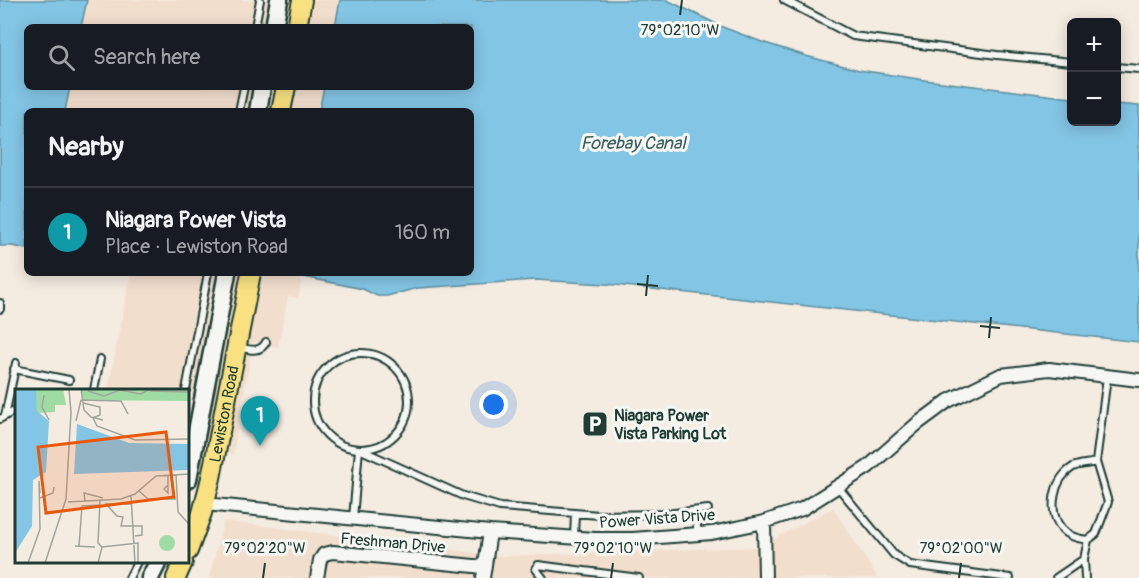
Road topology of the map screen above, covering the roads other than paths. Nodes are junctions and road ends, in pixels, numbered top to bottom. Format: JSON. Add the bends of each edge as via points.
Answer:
{"nodes":[{"id":1,"x":260,"y":0,"type":"edge"},
{"id":2,"x":279,"y":0,"type":"edge"},
{"id":3,"x":302,"y":0,"type":"edge"},
{"id":4,"x":784,"y":0,"type":"edge"},
{"id":5,"x":256,"y":24,"type":"edge"},
{"id":6,"x":275,"y":24,"type":"edge"},
{"id":7,"x":298,"y":24,"type":"edge"},
{"id":8,"x":1067,"y":62,"type":"edge"},
{"id":9,"x":1121,"y":67,"type":"edge"},
{"id":10,"x":1139,"y":69,"type":"edge"},
{"id":11,"x":243,"y":90,"type":"edge"},
{"id":12,"x":262,"y":90,"type":"edge"},
{"id":13,"x":285,"y":90,"type":"edge"},
{"id":14,"x":240,"y":108,"type":"edge"},
{"id":15,"x":258,"y":108,"type":"edge"},
{"id":16,"x":282,"y":108,"type":"edge"},
{"id":17,"x":207,"y":276,"type":"edge"},
{"id":18,"x":226,"y":276,"type":"edge"},
{"id":19,"x":249,"y":276,"type":"edge"},
{"id":20,"x":0,"y":303,"type":"edge"},
{"id":21,"x":0,"y":309,"type":"edge"},
{"id":22,"x":266,"y":342,"type":"dead end"},
{"id":23,"x":237,"y":347,"type":"junction"},
{"id":24,"x":100,"y":359,"type":"dead end"},
{"id":25,"x":1107,"y":376,"type":"junction"},
{"id":26,"x":69,"y":380,"type":"dead end"},
{"id":27,"x":1139,"y":380,"type":"edge"},
{"id":28,"x":94,"y":389,"type":"edge"},
{"id":29,"x":186,"y":389,"type":"edge"},
{"id":30,"x":2,"y":418,"type":"edge"},
{"id":31,"x":359,"y":449,"type":"junction"},
{"id":32,"x":1096,"y":462,"type":"junction"},
{"id":33,"x":189,"y":475,"type":"edge"},
{"id":34,"x":838,"y":487,"type":"junction"},
{"id":35,"x":205,"y":504,"type":"junction"},
{"id":36,"x":708,"y":509,"type":"dead end"},
{"id":37,"x":694,"y":511,"type":"junction"},
{"id":38,"x":575,"y":514,"type":"junction"},
{"id":39,"x":353,"y":518,"type":"junction"},
{"id":40,"x":764,"y":522,"type":"junction"},
{"id":41,"x":490,"y":532,"type":"junction"},
{"id":42,"x":698,"y":534,"type":"junction"},
{"id":43,"x":574,"y":538,"type":"junction"},
{"id":44,"x":1088,"y":540,"type":"junction"},
{"id":45,"x":189,"y":548,"type":"edge"},
{"id":46,"x":1084,"y":559,"type":"junction"},
{"id":47,"x":136,"y":563,"type":"edge"},
{"id":48,"x":157,"y":563,"type":"edge"},
{"id":49,"x":182,"y":563,"type":"edge"},
{"id":50,"x":484,"y":573,"type":"edge"},
{"id":51,"x":129,"y":578,"type":"edge"},
{"id":52,"x":150,"y":578,"type":"edge"},
{"id":53,"x":176,"y":578,"type":"edge"},
{"id":54,"x":317,"y":578,"type":"edge"},
{"id":55,"x":543,"y":578,"type":"edge"},
{"id":56,"x":639,"y":578,"type":"edge"},
{"id":57,"x":765,"y":578,"type":"edge"},
{"id":58,"x":1010,"y":578,"type":"edge"},
{"id":59,"x":1056,"y":578,"type":"edge"},
{"id":60,"x":1085,"y":578,"type":"edge"}],
"edges":[{"from":1,"to":5,"type":"lane"},
{"from":2,"to":6,"type":"main road"},
{"from":3,"to":7,"type":"main road"},
{"from":4,"to":8,"type":"lane","via":[[853,36]]},
{"from":9,"to":10,"type":"lane"},
{"from":11,"to":14,"type":"lane"},
{"from":12,"to":15,"type":"main road"},
{"from":13,"to":16,"type":"main road"},
{"from":17,"to":29,"type":"lane"},
{"from":18,"to":33,"type":"main road"},
{"from":19,"to":23,"type":"main road","name":"Lewiston Road"},
{"from":20,"to":21,"type":"lane"},
{"from":22,"to":23,"type":"lane","via":[[257,350]]},
{"from":23,"to":35,"type":"main road","name":"Lewiston Road"},
{"from":24,"to":28,"type":"lane"},
{"from":25,"to":27,"type":"street","name":"Power Vista Drive"},
{"from":25,"to":32,"type":"lane"},
{"from":25,"to":34,"type":"street","name":"Power Vista Drive","via":[[1049,369],[1001,375],[948,401]]},
{"from":26,"to":30,"type":"lane","via":[[15,366]]},
{"from":31,"to":31,"type":"lane","via":[[385,443],[397,434],[409,406],[408,391],[393,365],[365,353],[339,358],[328,366],[319,377],[312,403],[321,429],[331,439]]},
{"from":31,"to":38,"type":"lane","via":[[483,503]]},
{"from":31,"to":39,"type":"lane"},
{"from":32,"to":44,"type":"lane","via":[[1108,502],[1096,534]]},
{"from":32,"to":44,"type":"lane","via":[[1074,466],[1062,477],[1054,494],[1054,515],[1063,530]]},
{"from":34,"to":40,"type":"street","name":"Power Vista Drive","via":[[802,509]]},
{"from":34,"to":58,"type":"lane","via":[[894,555],[910,565]]},
{"from":35,"to":39,"type":"street","name":"Power Vista Drive"},
{"from":35,"to":45,"type":"main road","name":"Lewiston Road"},
{"from":36,"to":37,"type":"lane"},
{"from":37,"to":38,"type":"lane"},
{"from":37,"to":42,"type":"lane"},
{"from":38,"to":43,"type":"lane"},
{"from":39,"to":41,"type":"street","name":"Power Vista Drive"},
{"from":40,"to":42,"type":"street","name":"Power Vista Drive"},
{"from":40,"to":57,"type":"street"},
{"from":41,"to":43,"type":"street","name":"Power Vista Drive"},
{"from":41,"to":50,"type":"street"},
{"from":42,"to":43,"type":"street","name":"Power Vista Drive"},
{"from":44,"to":46,"type":"lane"},
{"from":46,"to":59,"type":"lane"},
{"from":46,"to":60,"type":"lane"},
{"from":47,"to":51,"type":"lane"},
{"from":48,"to":52,"type":"main road"},
{"from":49,"to":53,"type":"main road"},
{"from":50,"to":54,"type":"street","name":"Freshman Drive","via":[[333,552],[324,554],[320,560]]},
{"from":55,"to":56,"type":"lane","via":[[538,565]]}]}
